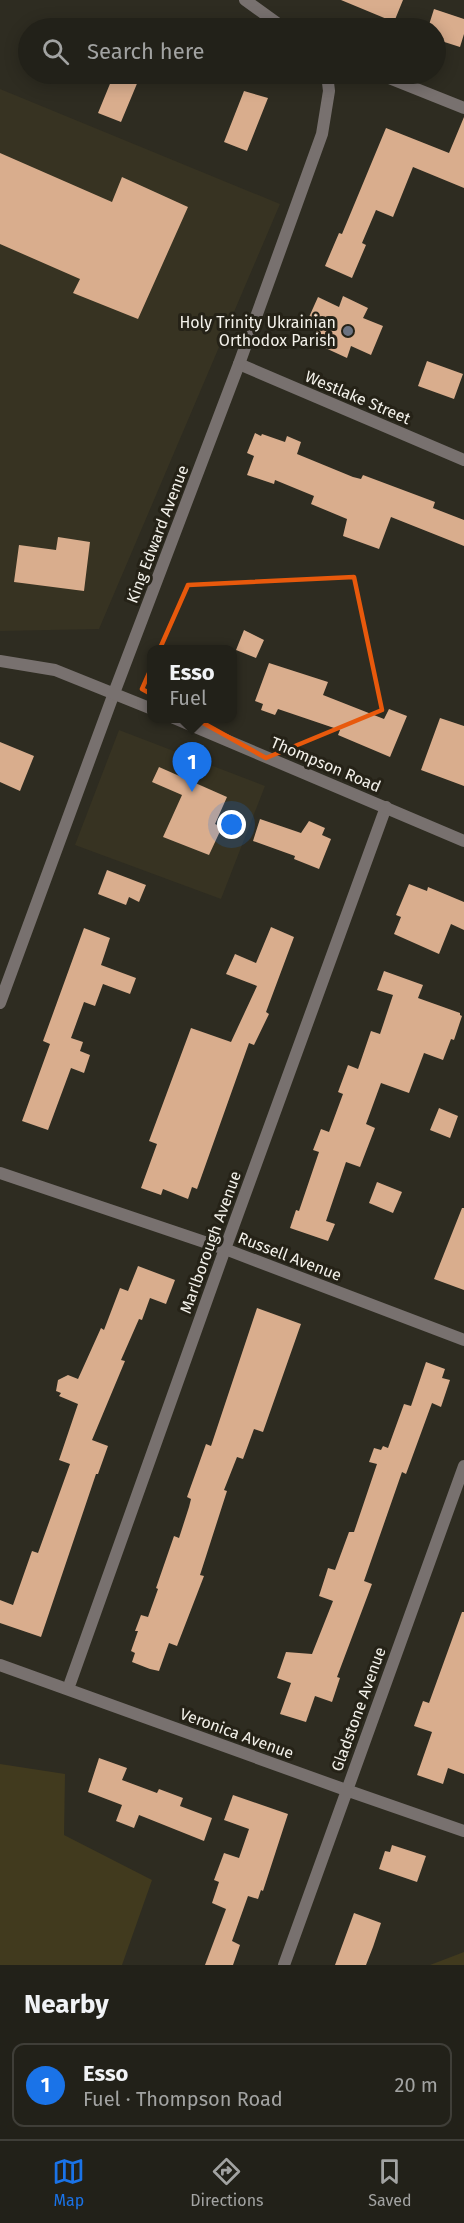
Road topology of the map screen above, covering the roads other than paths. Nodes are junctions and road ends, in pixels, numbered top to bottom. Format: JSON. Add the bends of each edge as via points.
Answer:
{"nodes":[{"id":1,"x":245,"y":0,"type":"edge"},
{"id":2,"x":270,"y":18,"type":"edge"},
{"id":3,"x":328,"y":84,"type":"edge"},
{"id":4,"x":404,"y":84,"type":"edge"},
{"id":5,"x":464,"y":108,"type":"edge"},
{"id":6,"x":239,"y":364,"type":"junction"},
{"id":7,"x":464,"y":460,"type":"edge"},
{"id":8,"x":0,"y":661,"type":"edge"},
{"id":9,"x":114,"y":693,"type":"junction"},
{"id":10,"x":147,"y":707,"type":"edge"},
{"id":11,"x":186,"y":723,"type":"edge"},
{"id":12,"x":386,"y":807,"type":"junction"},
{"id":13,"x":464,"y":841,"type":"edge"},
{"id":14,"x":0,"y":1003,"type":"edge"},
{"id":15,"x":0,"y":1173,"type":"edge"},
{"id":16,"x":225,"y":1249,"type":"junction"},
{"id":17,"x":464,"y":1340,"type":"edge"},
{"id":18,"x":464,"y":1466,"type":"edge"},
{"id":19,"x":0,"y":1665,"type":"edge"},
{"id":20,"x":69,"y":1689,"type":"junction"},
{"id":21,"x":346,"y":1790,"type":"junction"},
{"id":22,"x":464,"y":1831,"type":"edge"},
{"id":23,"x":284,"y":1965,"type":"edge"}],
"edges":[{"from":1,"to":2,"type":"street"},
{"from":3,"to":6,"type":"street","name":"King Edward Avenue","via":[[322,134]]},
{"from":4,"to":5,"type":"street"},
{"from":6,"to":7,"type":"street","name":"Westlake Street"},
{"from":6,"to":9,"type":"street","name":"King Edward Avenue"},
{"from":8,"to":9,"type":"street","via":[[55,670]]},
{"from":9,"to":10,"type":"street"},
{"from":9,"to":14,"type":"street","name":"King Edward Avenue"},
{"from":11,"to":12,"type":"street","name":"Thompson Road"},
{"from":12,"to":13,"type":"street","name":"Thompson Road"},
{"from":12,"to":16,"type":"street","name":"Marlborough Avenue"},
{"from":15,"to":16,"type":"street","name":"Russell Avenue"},
{"from":16,"to":17,"type":"street","name":"Russell Avenue"},
{"from":16,"to":20,"type":"street","name":"Marlborough Avenue"},
{"from":18,"to":21,"type":"street","name":"Gladstone Avenue"},
{"from":19,"to":20,"type":"street","name":"Veronica Avenue"},
{"from":20,"to":21,"type":"street","name":"Veronica Avenue"},
{"from":21,"to":22,"type":"street","name":"Veronica Avenue"},
{"from":21,"to":23,"type":"street","name":"Gladstone Avenue"}]}
